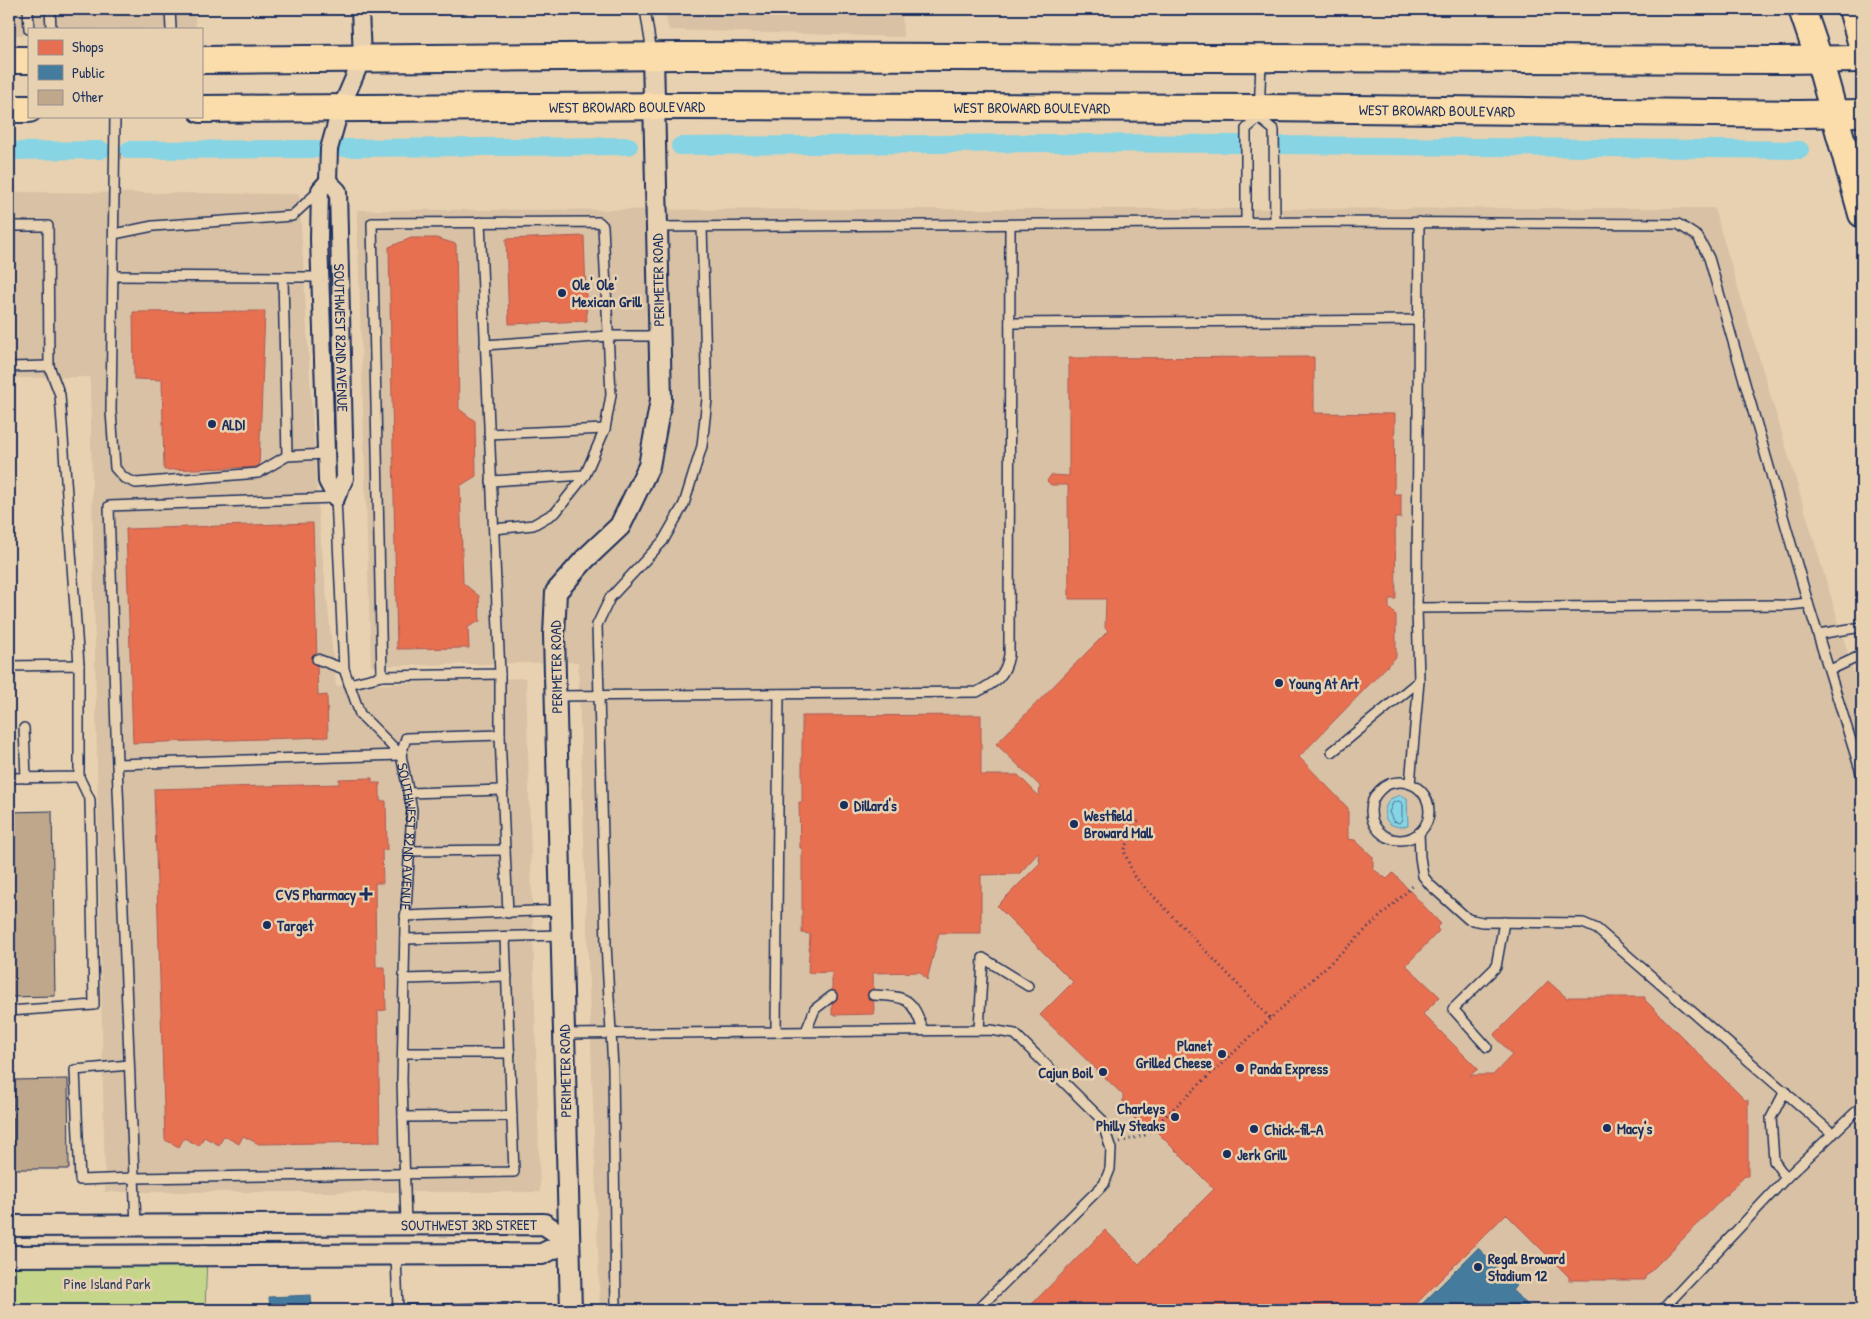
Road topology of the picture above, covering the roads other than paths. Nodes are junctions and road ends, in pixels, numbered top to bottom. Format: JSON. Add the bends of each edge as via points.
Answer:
{"nodes":[{"id":1,"x":28,"y":9,"type":"edge"},
{"id":2,"x":50,"y":9,"type":"edge"},
{"id":3,"x":170,"y":9,"type":"edge"},
{"id":4,"x":360,"y":9,"type":"edge"},
{"id":5,"x":406,"y":9,"type":"edge"},
{"id":6,"x":440,"y":9,"type":"edge"},
{"id":7,"x":645,"y":9,"type":"edge"},
{"id":8,"x":1802,"y":9,"type":"edge"},
{"id":9,"x":1852,"y":9,"type":"edge"},
{"id":10,"x":29,"y":28,"type":"edge"},
{"id":11,"x":51,"y":28,"type":"edge"},
{"id":12,"x":171,"y":28,"type":"edge"},
{"id":13,"x":1862,"y":45,"type":"edge"},
{"id":14,"x":653,"y":56,"type":"junction"},
{"id":15,"x":1261,"y":58,"type":"junction"},
{"id":16,"x":362,"y":59,"type":"junction"},
{"id":17,"x":1819,"y":59,"type":"junction"},
{"id":18,"x":1862,"y":59,"type":"edge"},
{"id":19,"x":9,"y":60,"type":"edge"},
{"id":20,"x":28,"y":60,"type":"edge"},
{"id":21,"x":202,"y":60,"type":"edge"},
{"id":22,"x":653,"y":106,"type":"junction"},
{"id":23,"x":9,"y":109,"type":"edge"},
{"id":24,"x":28,"y":109,"type":"edge"},
{"id":25,"x":202,"y":109,"type":"edge"},
{"id":26,"x":340,"y":110,"type":"junction"},
{"id":27,"x":1259,"y":113,"type":"junction"},
{"id":28,"x":1862,"y":113,"type":"edge"},
{"id":29,"x":1834,"y":114,"type":"junction"},
{"id":30,"x":115,"y":118,"type":"edge"},
{"id":31,"x":324,"y":185,"type":"junction"},
{"id":32,"x":1862,"y":214,"type":"edge"},
{"id":33,"x":480,"y":222,"type":"junction"},
{"id":34,"x":1246,"y":222,"type":"junction"},
{"id":35,"x":1275,"y":222,"type":"junction"},
{"id":36,"x":1419,"y":222,"type":"junction"},
{"id":37,"x":1010,"y":225,"type":"junction"},
{"id":38,"x":9,"y":226,"type":"edge"},
{"id":39,"x":656,"y":228,"type":"junction"},
{"id":40,"x":702,"y":228,"type":"junction"},
{"id":41,"x":114,"y":234,"type":"junction"},
{"id":42,"x":114,"y":276,"type":"junction"},
{"id":43,"x":282,"y":277,"type":"junction"},
{"id":44,"x":320,"y":277,"type":"junction"},
{"id":45,"x":1419,"y":320,"type":"junction"},
{"id":46,"x":1010,"y":323,"type":"junction"},
{"id":47,"x":609,"y":336,"type":"junction"},
{"id":48,"x":659,"y":336,"type":"junction"},
{"id":49,"x":322,"y":340,"type":"junction"},
{"id":50,"x":341,"y":340,"type":"junction"},
{"id":51,"x":485,"y":345,"type":"junction"},
{"id":52,"x":49,"y":366,"type":"junction"},
{"id":53,"x":9,"y":367,"type":"edge"},
{"id":54,"x":605,"y":429,"type":"junction"},
{"id":55,"x":489,"y":434,"type":"junction"},
{"id":56,"x":325,"y":454,"type":"junction"},
{"id":57,"x":287,"y":456,"type":"junction"},
{"id":58,"x":585,"y":475,"type":"junction"},
{"id":59,"x":492,"y":481,"type":"junction"},
{"id":60,"x":336,"y":498,"type":"junction"},
{"id":61,"x":494,"y":529,"type":"junction"},
{"id":62,"x":1808,"y":603,"type":"junction"},
{"id":63,"x":1417,"y":608,"type":"junction"},
{"id":64,"x":1862,"y":627,"type":"edge"},
{"id":65,"x":1818,"y":634,"type":"junction"},
{"id":66,"x":1862,"y":655,"type":"edge"},
{"id":67,"x":317,"y":659,"type":"dead end"},
{"id":68,"x":79,"y":665,"type":"junction"},
{"id":69,"x":9,"y":666,"type":"edge"},
{"id":70,"x":344,"y":669,"type":"junction"},
{"id":71,"x":1830,"y":670,"type":"junction"},
{"id":72,"x":500,"y":674,"type":"junction"},
{"id":73,"x":382,"y":676,"type":"junction"},
{"id":74,"x":1419,"y":681,"type":"junction"},
{"id":75,"x":349,"y":684,"type":"junction"},
{"id":76,"x":779,"y":694,"type":"junction"},
{"id":77,"x":599,"y":695,"type":"junction"},
{"id":78,"x":555,"y":696,"type":"junction"},
{"id":79,"x":24,"y":728,"type":"dead end"},
{"id":80,"x":500,"y":735,"type":"junction"},
{"id":81,"x":1332,"y":752,"type":"dead end"},
{"id":82,"x":401,"y":755,"type":"junction"},
{"id":83,"x":117,"y":764,"type":"junction"},
{"id":84,"x":1862,"y":776,"type":"edge"},
{"id":85,"x":79,"y":777,"type":"junction"},
{"id":86,"x":9,"y":778,"type":"edge"},
{"id":87,"x":26,"y":778,"type":"junction"},
{"id":88,"x":1410,"y":784,"type":"junction"},
{"id":89,"x":502,"y":790,"type":"junction"},
{"id":90,"x":408,"y":793,"type":"junction"},
{"id":91,"x":1419,"y":832,"type":"junction"},
{"id":92,"x":505,"y":850,"type":"junction"},
{"id":93,"x":409,"y":851,"type":"junction"},
{"id":94,"x":561,"y":910,"type":"junction"},
{"id":95,"x":508,"y":913,"type":"junction"},
{"id":96,"x":406,"y":916,"type":"junction"},
{"id":97,"x":1504,"y":922,"type":"junction"},
{"id":98,"x":562,"y":936,"type":"junction"},
{"id":99,"x":505,"y":937,"type":"junction"},
{"id":100,"x":405,"y":939,"type":"junction"},
{"id":101,"x":507,"y":976,"type":"junction"},
{"id":102,"x":404,"y":979,"type":"junction"},
{"id":103,"x":1028,"y":986,"type":"dead end"},
{"id":104,"x":873,"y":995,"type":"dead end"},
{"id":105,"x":832,"y":996,"type":"dead end"},
{"id":106,"x":9,"y":1011,"type":"edge"},
{"id":107,"x":923,"y":1030,"type":"junction"},
{"id":108,"x":979,"y":1030,"type":"junction"},
{"id":109,"x":776,"y":1031,"type":"junction"},
{"id":110,"x":806,"y":1031,"type":"junction"},
{"id":111,"x":612,"y":1033,"type":"junction"},
{"id":112,"x":565,"y":1034,"type":"junction"},
{"id":113,"x":1487,"y":1047,"type":"dead end"},
{"id":114,"x":510,"y":1053,"type":"junction"},
{"id":115,"x":403,"y":1054,"type":"junction"},
{"id":116,"x":129,"y":1065,"type":"junction"},
{"id":117,"x":1785,"y":1091,"type":"junction"},
{"id":118,"x":1862,"y":1106,"type":"edge"},
{"id":119,"x":512,"y":1116,"type":"junction"},
{"id":120,"x":403,"y":1117,"type":"junction"},
{"id":121,"x":1833,"y":1134,"type":"junction"},
{"id":122,"x":405,"y":1175,"type":"junction"},
{"id":123,"x":134,"y":1178,"type":"junction"},
{"id":124,"x":1786,"y":1178,"type":"junction"},
{"id":125,"x":364,"y":1225,"type":"junction"},
{"id":126,"x":406,"y":1225,"type":"junction"},
{"id":127,"x":9,"y":1226,"type":"edge"},
{"id":128,"x":136,"y":1226,"type":"junction"},
{"id":129,"x":569,"y":1241,"type":"junction"},
{"id":130,"x":355,"y":1255,"type":"junction"},
{"id":131,"x":396,"y":1255,"type":"junction"},
{"id":132,"x":9,"y":1256,"type":"edge"},
{"id":133,"x":510,"y":1310,"type":"edge"},
{"id":134,"x":572,"y":1310,"type":"edge"},
{"id":135,"x":616,"y":1310,"type":"edge"},
{"id":136,"x":977,"y":1310,"type":"edge"},
{"id":137,"x":1662,"y":1310,"type":"edge"}],
"edges":[{"from":1,"to":10,"type":"lane"},
{"from":2,"to":11,"type":"lane"},
{"from":3,"to":12,"type":"lane"},
{"from":4,"to":16,"type":"street"},
{"from":5,"to":6,"type":"lane"},
{"from":7,"to":14,"type":"lane"},
{"from":8,"to":17,"type":"main road"},
{"from":9,"to":13,"type":"main road"},
{"from":14,"to":15,"type":"main road"},
{"from":14,"to":16,"type":"main road"},
{"from":14,"to":22,"type":"street","name":"PERIMETER ROAD"},
{"from":15,"to":17,"type":"main road"},
{"from":15,"to":27,"type":"lane"},
{"from":16,"to":21,"type":"main road"},
{"from":16,"to":26,"type":"street","name":"SOUTHWEST 82ND AVENUE"},
{"from":17,"to":18,"type":"main road"},
{"from":17,"to":29,"type":"main road"},
{"from":19,"to":20,"type":"main road"},
{"from":22,"to":26,"type":"main road","name":"WEST BROWARD BOULEVARD"},
{"from":22,"to":27,"type":"main road","name":"WEST BROWARD BOULEVARD"},
{"from":22,"to":39,"type":"street","name":"PERIMETER ROAD"},
{"from":23,"to":24,"type":"main road"},
{"from":25,"to":26,"type":"main road","name":"WEST BROWARD BOULEVARD"},
{"from":26,"to":31,"type":"street","name":"SOUTHWEST 82ND AVENUE","via":[[329,149]]},
{"from":27,"to":29,"type":"main road","name":"WEST BROWARD BOULEVARD"},
{"from":27,"to":34,"type":"lane","via":[[1246,129]]},
{"from":27,"to":35,"type":"lane","via":[[1274,130]]},
{"from":28,"to":29,"type":"main road","name":"WEST BROWARD BOULEVARD"},
{"from":29,"to":32,"type":"main road"},
{"from":30,"to":41,"type":"lane"},
{"from":31,"to":41,"type":"lane","via":[[292,216],[153,226]]},
{"from":31,"to":44,"type":"street","name":"SOUTHWEST 82ND AVENUE"},
{"from":31,"to":50,"type":"street","name":"SOUTHWEST 82ND AVENUE","via":[[338,191]]},
{"from":33,"to":47,"type":"lane","via":[[601,224]]},
{"from":33,"to":51,"type":"lane"},
{"from":33,"to":73,"type":"lane","via":[[372,223]]},
{"from":34,"to":35,"type":"lane"},
{"from":34,"to":37,"type":"lane"},
{"from":35,"to":36,"type":"lane"},
{"from":36,"to":45,"type":"lane"},
{"from":36,"to":62,"type":"lane","via":[[1678,224],[1698,237],[1709,258]]},
{"from":37,"to":40,"type":"lane"},
{"from":37,"to":46,"type":"lane"},
{"from":38,"to":52,"type":"lane","via":[[48,226]]},
{"from":39,"to":40,"type":"lane"},
{"from":39,"to":48,"type":"street","name":"PERIMETER ROAD"},
{"from":40,"to":77,"type":"lane","via":[[706,399],[702,446],[684,504],[667,535],[610,598],[597,625]]},
{"from":41,"to":42,"type":"lane"},
{"from":42,"to":43,"type":"lane"},
{"from":42,"to":57,"type":"lane","via":[[111,412],[115,468],[124,478],[136,483],[258,473]]},
{"from":43,"to":44,"type":"lane"},
{"from":43,"to":57,"type":"lane"},
{"from":44,"to":49,"type":"street","name":"SOUTHWEST 82ND AVENUE"},
{"from":45,"to":46,"type":"lane"},
{"from":45,"to":63,"type":"lane"},
{"from":46,"to":76,"type":"lane","via":[[1007,669],[992,684],[977,692]]},
{"from":47,"to":48,"type":"lane"},
{"from":47,"to":51,"type":"lane"},
{"from":47,"to":54,"type":"lane","via":[[611,395]]},
{"from":48,"to":78,"type":"street","name":"PERIMETER ROAD","via":[[661,400],[648,466],[620,526],[556,592]]},
{"from":49,"to":50,"type":"street"},
{"from":49,"to":56,"type":"street","name":"SOUTHWEST 82ND AVENUE"},
{"from":50,"to":60,"type":"street","name":"SOUTHWEST 82ND AVENUE","via":[[345,478]]},
{"from":51,"to":55,"type":"lane"},
{"from":52,"to":53,"type":"lane"},
{"from":52,"to":68,"type":"lane","via":[[60,395]]},
{"from":54,"to":55,"type":"lane"},
{"from":54,"to":58,"type":"lane"},
{"from":55,"to":59,"type":"lane"},
{"from":56,"to":57,"type":"lane"},
{"from":56,"to":60,"type":"street","name":"SOUTHWEST 82ND AVENUE","via":[[327,481]]},
{"from":58,"to":59,"type":"lane"},
{"from":58,"to":61,"type":"lane","via":[[556,512],[533,525]]},
{"from":59,"to":61,"type":"lane"},
{"from":60,"to":70,"type":"lane","name":"SOUTHWEST 82ND AVENUE"},
{"from":60,"to":83,"type":"lane","via":[[109,506]]},
{"from":61,"to":72,"type":"lane"},
{"from":62,"to":63,"type":"lane"},
{"from":62,"to":65,"type":"lane"},
{"from":63,"to":74,"type":"lane"},
{"from":64,"to":65,"type":"lane"},
{"from":65,"to":71,"type":"lane"},
{"from":66,"to":71,"type":"lane"},
{"from":67,"to":70,"type":"lane"},
{"from":68,"to":69,"type":"lane"},
{"from":68,"to":85,"type":"lane"},
{"from":70,"to":75,"type":"lane","name":"SOUTHWEST 82ND AVENUE"},
{"from":71,"to":84,"type":"lane"},
{"from":72,"to":73,"type":"lane"},
{"from":72,"to":80,"type":"lane"},
{"from":73,"to":75,"type":"lane"},
{"from":74,"to":81,"type":"lane"},
{"from":74,"to":88,"type":"lane"},
{"from":75,"to":82,"type":"lane","name":"SOUTHWEST 82ND AVENUE","via":[[360,714]]},
{"from":76,"to":77,"type":"lane"},
{"from":76,"to":109,"type":"lane"},
{"from":77,"to":78,"type":"lane"},
{"from":77,"to":111,"type":"lane","via":[[606,944]]},
{"from":78,"to":94,"type":"street","name":"PERIMETER ROAD"},
{"from":79,"to":87,"type":"lane"},
{"from":80,"to":82,"type":"lane","via":[[406,738]]},
{"from":80,"to":89,"type":"lane"},
{"from":82,"to":83,"type":"lane"},
{"from":82,"to":90,"type":"lane","name":"SOUTHWEST 82ND AVENUE"},
{"from":83,"to":116,"type":"lane"},
{"from":85,"to":87,"type":"lane"},
{"from":85,"to":106,"type":"lane","via":[[90,800],[94,1005]]},
{"from":86,"to":87,"type":"lane"},
{"from":88,"to":91,"type":"lane","via":[[1419,788],[1428,805],[1426,825]]},
{"from":88,"to":91,"type":"lane","via":[[1391,783],[1383,787],[1376,794],[1370,812],[1372,821],[1384,836],[1402,840]]},
{"from":89,"to":90,"type":"lane"},
{"from":89,"to":92,"type":"lane"},
{"from":90,"to":93,"type":"lane","name":"SOUTHWEST 82ND AVENUE","via":[[412,810]]},
{"from":91,"to":97,"type":"lane","via":[[1420,857],[1424,876],[1430,885],[1468,919]]},
{"from":92,"to":93,"type":"lane"},
{"from":92,"to":95,"type":"lane"},
{"from":93,"to":96,"type":"lane","name":"SOUTHWEST 82ND AVENUE"},
{"from":94,"to":95,"type":"lane"},
{"from":94,"to":98,"type":"street","name":"PERIMETER ROAD"},
{"from":95,"to":96,"type":"lane"},
{"from":96,"to":100,"type":"lane","name":"SOUTHWEST 82ND AVENUE"},
{"from":97,"to":113,"type":"lane","via":[[1496,967],[1453,1008]]},
{"from":97,"to":117,"type":"lane","via":[[1583,923],[1598,929]]},
{"from":98,"to":99,"type":"lane"},
{"from":98,"to":112,"type":"street","name":"PERIMETER ROAD"},
{"from":99,"to":100,"type":"lane"},
{"from":99,"to":101,"type":"lane"},
{"from":100,"to":102,"type":"lane","name":"SOUTHWEST 82ND AVENUE"},
{"from":101,"to":102,"type":"lane"},
{"from":101,"to":114,"type":"lane"},
{"from":102,"to":115,"type":"lane","name":"SOUTHWEST 82ND AVENUE"},
{"from":103,"to":108,"type":"lane","via":[[983,958]]},
{"from":104,"to":107,"type":"lane","via":[[900,997],[916,1009]]},
{"from":105,"to":110,"type":"lane","via":[[815,1009]]},
{"from":107,"to":108,"type":"lane"},
{"from":107,"to":110,"type":"lane"},
{"from":108,"to":136,"type":"lane","via":[[1015,1034],[1101,1118],[1111,1149],[1110,1169],[1104,1184]]},
{"from":109,"to":110,"type":"lane"},
{"from":109,"to":111,"type":"lane"},
{"from":111,"to":112,"type":"lane"},
{"from":111,"to":135,"type":"lane"},
{"from":112,"to":129,"type":"street","name":"PERIMETER ROAD"},
{"from":114,"to":115,"type":"lane"},
{"from":114,"to":119,"type":"lane"},
{"from":115,"to":120,"type":"lane","name":"SOUTHWEST 82ND AVENUE"},
{"from":116,"to":123,"type":"lane"},
{"from":116,"to":123,"type":"lane","via":[[75,1070],[80,1180]]},
{"from":117,"to":121,"type":"lane"},
{"from":117,"to":124,"type":"lane","via":[[1771,1118],[1774,1161]]},
{"from":118,"to":121,"type":"lane"},
{"from":119,"to":120,"type":"lane"},
{"from":119,"to":122,"type":"lane","via":[[514,1172]]},
{"from":120,"to":122,"type":"lane","name":"SOUTHWEST 82ND AVENUE"},
{"from":121,"to":124,"type":"lane"},
{"from":122,"to":123,"type":"lane"},
{"from":122,"to":126,"type":"lane","name":"SOUTHWEST 82ND AVENUE"},
{"from":123,"to":128,"type":"lane"},
{"from":124,"to":137,"type":"lane"},
{"from":125,"to":126,"type":"street","name":"SOUTHWEST 3RD STREET"},
{"from":125,"to":128,"type":"street","name":"SOUTHWEST 3RD STREET"},
{"from":125,"to":130,"type":"street"},
{"from":126,"to":129,"type":"street","name":"SOUTHWEST 3RD STREET","via":[[544,1224]]},
{"from":127,"to":128,"type":"street","name":"SOUTHWEST 3RD STREET"},
{"from":129,"to":131,"type":"street","name":"SOUTHWEST 3RD STREET","via":[[542,1254]]},
{"from":129,"to":134,"type":"street","name":"PERIMETER ROAD"},
{"from":130,"to":131,"type":"street","name":"SOUTHWEST 3RD STREET"},
{"from":130,"to":132,"type":"street","name":"SOUTHWEST 3RD STREET"},
{"from":131,"to":133,"type":"lane","via":[[398,1310]]}]}
